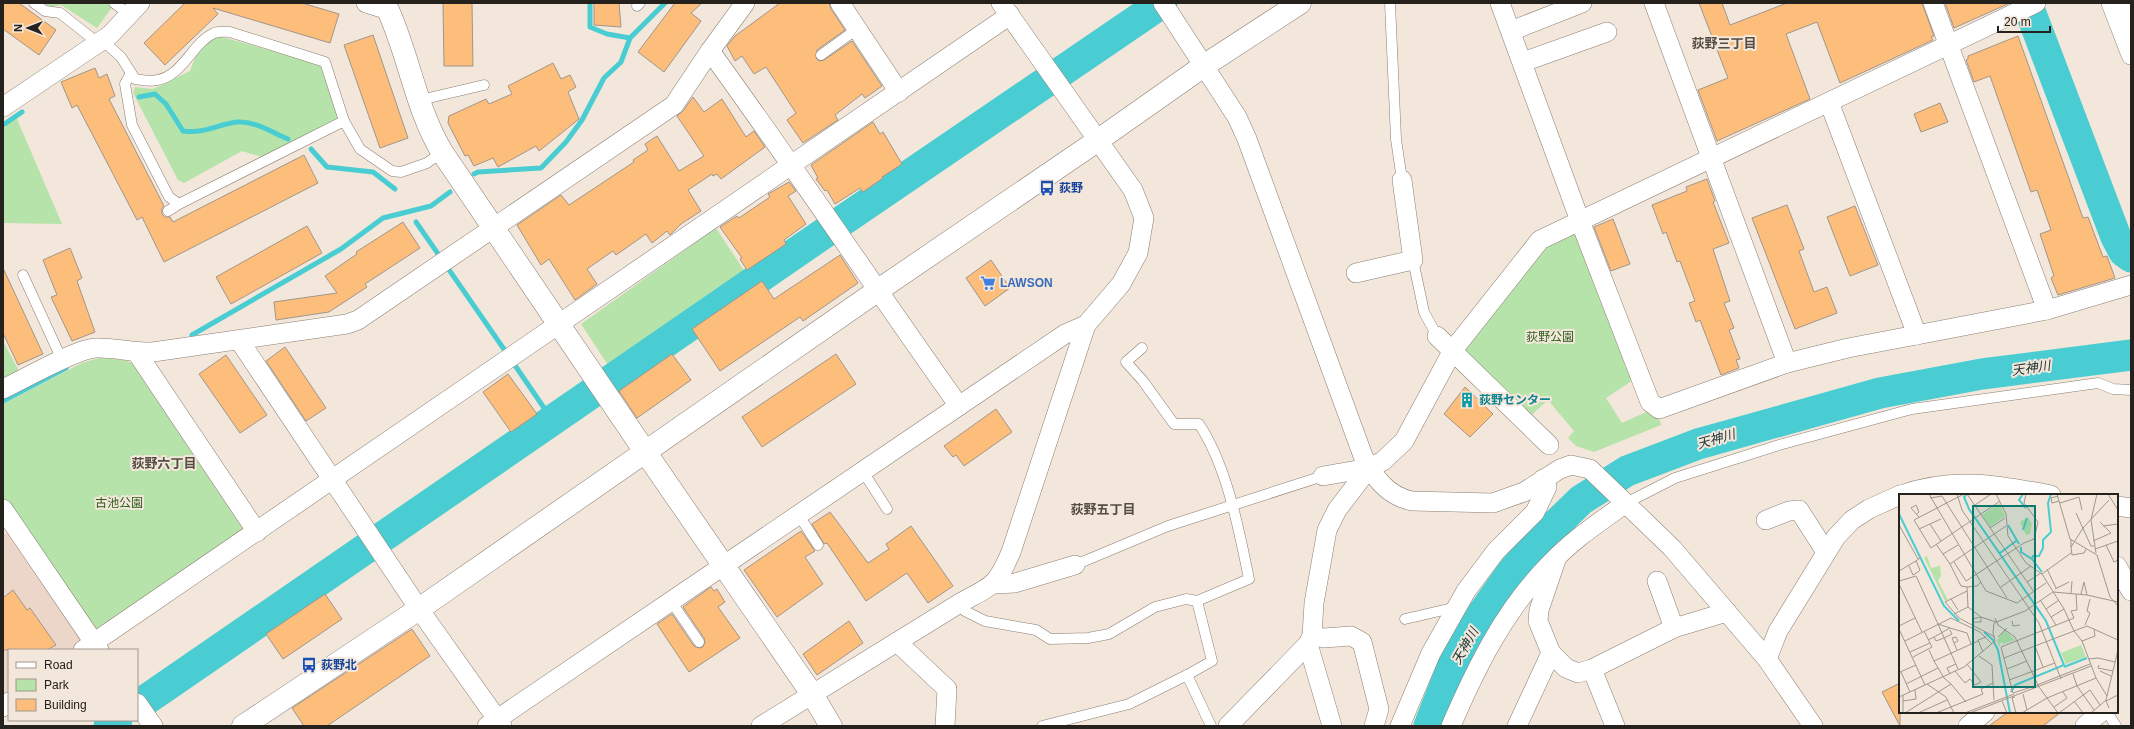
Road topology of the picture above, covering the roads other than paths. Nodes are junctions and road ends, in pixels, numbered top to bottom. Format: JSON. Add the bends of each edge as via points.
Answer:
{"nodes":[{"id":1,"x":34,"y":3,"type":"edge"},
{"id":2,"x":114,"y":3,"type":"edge"},
{"id":3,"x":366,"y":3,"type":"edge"},
{"id":4,"x":745,"y":3,"type":"edge"},
{"id":5,"x":840,"y":3,"type":"edge"},
{"id":6,"x":1163,"y":3,"type":"edge"},
{"id":7,"x":1300,"y":3,"type":"edge"},
{"id":8,"x":1390,"y":3,"type":"edge"},
{"id":9,"x":1500,"y":3,"type":"edge"},
{"id":10,"x":1582,"y":3,"type":"edge"},
{"id":11,"x":1655,"y":3,"type":"edge"},
{"id":12,"x":1933,"y":3,"type":"edge"},
{"id":13,"x":2111,"y":3,"type":"edge"},
{"id":14,"x":2125,"y":3,"type":"edge"},
{"id":15,"x":2031,"y":6,"type":"edge"},
{"id":16,"x":135,"y":9,"type":"edge"},
{"id":17,"x":1006,"y":9,"type":"edge"},
{"id":18,"x":388,"y":10,"type":"joint"},
{"id":19,"x":2131,"y":20,"type":"edge"},
{"id":20,"x":857,"y":29,"type":"junction"},
{"id":21,"x":1511,"y":30,"type":"junction"},
{"id":22,"x":1607,"y":32,"type":"dead end"},
{"id":23,"x":100,"y":42,"type":"junction"},
{"id":24,"x":1948,"y":45,"type":"junction"},
{"id":25,"x":710,"y":51,"type":"junction"},
{"id":26,"x":821,"y":55,"type":"dead end"},
{"id":27,"x":2131,"y":56,"type":"edge"},
{"id":28,"x":1523,"y":62,"type":"junction"},
{"id":29,"x":1205,"y":65,"type":"junction"},
{"id":30,"x":131,"y":73,"type":"junction"},
{"id":31,"x":484,"y":85,"type":"dead end"},
{"id":32,"x":899,"y":92,"type":"junction"},
{"id":33,"x":420,"y":100,"type":"junction"},
{"id":34,"x":1829,"y":102,"type":"junction"},
{"id":35,"x":3,"y":107,"type":"edge"},
{"id":36,"x":344,"y":121,"type":"junction"},
{"id":37,"x":1098,"y":141,"type":"junction"},
{"id":38,"x":442,"y":152,"type":"junction"},
{"id":39,"x":1712,"y":158,"type":"junction"},
{"id":40,"x":792,"y":164,"type":"junction"},
{"id":41,"x":1402,"y":180,"type":"joint"},
{"id":42,"x":179,"y":204,"type":"junction"},
{"id":43,"x":168,"y":211,"type":"dead end"},
{"id":44,"x":1580,"y":221,"type":"junction"},
{"id":45,"x":494,"y":228,"type":"junction"},
{"id":46,"x":1413,"y":260,"type":"junction"},
{"id":47,"x":1356,"y":273,"type":"dead end"},
{"id":48,"x":23,"y":275,"type":"dead end"},
{"id":49,"x":2131,"y":285,"type":"edge"},
{"id":50,"x":877,"y":290,"type":"junction"},
{"id":51,"x":2047,"y":310,"type":"junction"},
{"id":52,"x":560,"y":324,"type":"junction"},
{"id":53,"x":1086,"y":325,"type":"junction"},
{"id":54,"x":1917,"y":335,"type":"junction"},
{"id":55,"x":1437,"y":336,"type":"joint"},
{"id":56,"x":239,"y":340,"type":"junction"},
{"id":57,"x":1142,"y":348,"type":"dead end"},
{"id":58,"x":1453,"y":350,"type":"junction"},
{"id":59,"x":137,"y":353,"type":"junction"},
{"id":60,"x":62,"y":360,"type":"junction"},
{"id":61,"x":1788,"y":363,"type":"junction"},
{"id":62,"x":3,"y":389,"type":"edge"},
{"id":63,"x":2131,"y":390,"type":"edge"},
{"id":64,"x":959,"y":406,"type":"junction"},
{"id":65,"x":1549,"y":444,"type":"dead end"},
{"id":66,"x":646,"y":453,"type":"junction"},
{"id":67,"x":1369,"y":468,"type":"junction"},
{"id":68,"x":862,"y":470,"type":"junction"},
{"id":69,"x":1323,"y":476,"type":"joint"},
{"id":70,"x":333,"y":478,"type":"junction"},
{"id":71,"x":1543,"y":480,"type":"junction"},
{"id":72,"x":1904,"y":494,"type":"edge"},
{"id":73,"x":2047,"y":494,"type":"edge"},
{"id":74,"x":1899,"y":496,"type":"edge"},
{"id":75,"x":1626,"y":503,"type":"junction"},
{"id":76,"x":1233,"y":504,"type":"junction"},
{"id":77,"x":2118,"y":506,"type":"edge"},
{"id":78,"x":2131,"y":508,"type":"edge"},
{"id":79,"x":3,"y":509,"type":"edge"},
{"id":80,"x":887,"y":510,"type":"dead end"},
{"id":81,"x":798,"y":514,"type":"junction"},
{"id":82,"x":1766,"y":520,"type":"dead end"},
{"id":83,"x":257,"y":532,"type":"junction"},
{"id":84,"x":818,"y":545,"type":"dead end"},
{"id":85,"x":1826,"y":552,"type":"junction"},
{"id":86,"x":1557,"y":557,"type":"junction"},
{"id":87,"x":724,"y":565,"type":"junction"},
{"id":88,"x":1075,"y":565,"type":"joint"},
{"id":89,"x":2118,"y":568,"type":"edge"},
{"id":90,"x":1657,"y":582,"type":"dead end"},
{"id":91,"x":994,"y":584,"type":"junction"},
{"id":92,"x":2131,"y":591,"type":"edge"},
{"id":93,"x":671,"y":601,"type":"junction"},
{"id":94,"x":1197,"y":601,"type":"junction"},
{"id":95,"x":960,"y":603,"type":"junction"},
{"id":96,"x":1457,"y":608,"type":"junction"},
{"id":97,"x":419,"y":609,"type":"junction"},
{"id":98,"x":1727,"y":612,"type":"junction"},
{"id":99,"x":1405,"y":619,"type":"dead end"},
{"id":100,"x":1674,"y":628,"type":"junction"},
{"id":101,"x":1310,"y":640,"type":"junction"},
{"id":102,"x":699,"y":642,"type":"dead end"},
{"id":103,"x":897,"y":642,"type":"junction"},
{"id":104,"x":92,"y":647,"type":"edge"},
{"id":105,"x":1551,"y":653,"type":"junction"},
{"id":106,"x":1767,"y":659,"type":"junction"},
{"id":107,"x":1592,"y":669,"type":"junction"},
{"id":108,"x":1187,"y":675,"type":"junction"},
{"id":109,"x":812,"y":694,"type":"junction"},
{"id":110,"x":139,"y":706,"type":"edge"},
{"id":111,"x":1984,"y":713,"type":"edge"},
{"id":112,"x":2099,"y":713,"type":"edge"},
{"id":113,"x":2108,"y":713,"type":"edge"},
{"id":114,"x":496,"y":724,"type":"edge"},
{"id":115,"x":153,"y":726,"type":"edge"},
{"id":116,"x":243,"y":726,"type":"edge"},
{"id":117,"x":761,"y":726,"type":"edge"},
{"id":118,"x":831,"y":726,"type":"edge"},
{"id":119,"x":945,"y":726,"type":"edge"},
{"id":120,"x":1042,"y":726,"type":"edge"},
{"id":121,"x":1211,"y":726,"type":"edge"},
{"id":122,"x":1228,"y":726,"type":"edge"},
{"id":123,"x":1332,"y":726,"type":"edge"},
{"id":124,"x":1374,"y":726,"type":"edge"},
{"id":125,"x":1400,"y":726,"type":"edge"},
{"id":126,"x":1451,"y":726,"type":"edge"},
{"id":127,"x":1517,"y":726,"type":"edge"},
{"id":128,"x":1614,"y":726,"type":"edge"},
{"id":129,"x":1813,"y":726,"type":"edge"},
{"id":130,"x":1968,"y":726,"type":"edge"},
{"id":131,"x":2085,"y":726,"type":"edge"},
{"id":132,"x":2116,"y":726,"type":"edge"}],
"edges":[{"from":1,"to":23,"type":"lane","via":[[45,11],[60,13]]},
{"from":2,"to":16,"type":"lane"},
{"from":3,"to":18,"type":"street"},
{"from":4,"to":25,"type":"street"},
{"from":5,"to":20,"type":"street"},
{"from":6,"to":29,"type":"street"},
{"from":7,"to":29,"type":"street"},
{"from":8,"to":41,"type":"lane","via":[[1396,139]]},
{"from":9,"to":21,"type":"street"},
{"from":10,"to":21,"type":"street"},
{"from":11,"to":39,"type":"street"},
{"from":12,"to":24,"type":"street"},
{"from":13,"to":27,"type":"street"},
{"from":14,"to":19,"type":"street"},
{"from":15,"to":24,"type":"street"},
{"from":16,"to":23,"type":"street"},
{"from":17,"to":32,"type":"street"},
{"from":17,"to":37,"type":"street"},
{"from":18,"to":33,"type":"street","via":[[399,33]]},
{"from":20,"to":26,"type":"lane"},
{"from":20,"to":32,"type":"street"},
{"from":21,"to":28,"type":"street"},
{"from":22,"to":28,"type":"street"},
{"from":23,"to":30,"type":"lane","via":[[121,58]]},
{"from":23,"to":35,"type":"street"},
{"from":24,"to":34,"type":"street"},
{"from":24,"to":51,"type":"street"},
{"from":25,"to":40,"type":"street"},
{"from":25,"to":45,"type":"street","via":[[674,105]]},
{"from":28,"to":44,"type":"street"},
{"from":29,"to":37,"type":"street"},
{"from":29,"to":67,"type":"street","via":[[1238,117],[1247,139]]},
{"from":30,"to":36,"type":"lane","via":[[135,79],[157,81],[176,70],[206,38],[216,32],[230,32],[325,62]]},
{"from":30,"to":42,"type":"lane","via":[[125,84],[132,125],[169,197]]},
{"from":31,"to":33,"type":"lane"},
{"from":32,"to":40,"type":"street"},
{"from":33,"to":38,"type":"street","via":[[432,135]]},
{"from":34,"to":39,"type":"street"},
{"from":34,"to":54,"type":"street"},
{"from":36,"to":38,"type":"lane","via":[[360,149],[392,171],[401,172],[427,162]]},
{"from":36,"to":42,"type":"lane"},
{"from":37,"to":50,"type":"street"},
{"from":37,"to":53,"type":"street","via":[[1133,190],[1144,218],[1138,252],[1121,284]]},
{"from":38,"to":45,"type":"street"},
{"from":39,"to":44,"type":"street"},
{"from":39,"to":61,"type":"street"},
{"from":40,"to":50,"type":"street"},
{"from":40,"to":52,"type":"street"},
{"from":41,"to":46,"type":"street"},
{"from":42,"to":43,"type":"lane"},
{"from":44,"to":58,"type":"street","via":[[1540,240]]},
{"from":44,"to":61,"type":"street","via":[[1650,402],[1660,409]]},
{"from":45,"to":52,"type":"street"},
{"from":45,"to":56,"type":"street","via":[[358,320],[347,324]]},
{"from":46,"to":47,"type":"street"},
{"from":46,"to":55,"type":"lane","via":[[1424,312]]},
{"from":48,"to":60,"type":"lane"},
{"from":49,"to":51,"type":"street"},
{"from":50,"to":64,"type":"street"},
{"from":50,"to":66,"type":"street"},
{"from":51,"to":54,"type":"street"},
{"from":52,"to":66,"type":"street"},
{"from":52,"to":70,"type":"street"},
{"from":53,"to":64,"type":"street","via":[[1064,334]]},
{"from":53,"to":91,"type":"street","via":[[1011,552]]},
{"from":54,"to":61,"type":"street"},
{"from":55,"to":58,"type":"street"},
{"from":56,"to":59,"type":"street"},
{"from":56,"to":70,"type":"street"},
{"from":57,"to":76,"type":"lane","via":[[1126,362],[1143,380],[1174,424],[1199,424],[1208,437]]},
{"from":58,"to":65,"type":"street"},
{"from":58,"to":67,"type":"street","via":[[1404,440],[1384,461]]},
{"from":59,"to":60,"type":"street","via":[[93,348]]},
{"from":59,"to":83,"type":"street"},
{"from":60,"to":62,"type":"street"},
{"from":63,"to":75,"type":"lane","via":[[2113,389],[2098,383],[1912,409],[1786,443],[1675,478]]},
{"from":64,"to":68,"type":"street"},
{"from":66,"to":87,"type":"street"},
{"from":66,"to":97,"type":"street"},
{"from":67,"to":69,"type":"street"},
{"from":67,"to":71,"type":"street","via":[[1389,491],[1401,499],[1412,501],[1493,503],[1524,492]]},
{"from":67,"to":101,"type":"street","via":[[1336,510],[1327,530]]},
{"from":68,"to":80,"type":"lane"},
{"from":68,"to":81,"type":"street"},
{"from":69,"to":76,"type":"lane"},
{"from":70,"to":83,"type":"street"},
{"from":70,"to":97,"type":"street"},
{"from":71,"to":75,"type":"street","via":[[1571,465],[1590,469]]},
{"from":71,"to":96,"type":"street","via":[[1547,487],[1535,512],[1496,551],[1466,591]]},
{"from":72,"to":73,"type":"street","via":[[1919,488],[1972,482]]},
{"from":74,"to":85,"type":"street","via":[[1852,520]]},
{"from":75,"to":86,"type":"street","via":[[1583,534]]},
{"from":75,"to":98,"type":"street","via":[[1672,548]]},
{"from":76,"to":88,"type":"lane","via":[[1139,537]]},
{"from":76,"to":94,"type":"lane","via":[[1249,579]]},
{"from":77,"to":78,"type":"street"},
{"from":79,"to":104,"type":"street"},
{"from":81,"to":84,"type":"lane"},
{"from":81,"to":87,"type":"street"},
{"from":82,"to":85,"type":"street","via":[[1786,505],[1799,510]]},
{"from":83,"to":104,"type":"street"},
{"from":85,"to":106,"type":"street","via":[[1778,631]]},
{"from":86,"to":105,"type":"street","via":[[1539,610],[1538,621]]},
{"from":86,"to":126,"type":"street","via":[[1518,601],[1485,652]]},
{"from":87,"to":93,"type":"street"},
{"from":87,"to":109,"type":"street"},
{"from":88,"to":91,"type":"street","via":[[1015,583]]},
{"from":89,"to":92,"type":"street"},
{"from":90,"to":100,"type":"street"},
{"from":91,"to":95,"type":"street"},
{"from":93,"to":102,"type":"lane"},
{"from":93,"to":114,"type":"street"},
{"from":94,"to":95,"type":"lane","via":[[1186,599],[1155,608],[1110,634],[1088,638],[1050,639],[1036,630],[985,621],[966,610]]},
{"from":94,"to":108,"type":"lane","via":[[1212,661]]},
{"from":95,"to":103,"type":"street"},
{"from":96,"to":99,"type":"lane"},
{"from":96,"to":125,"type":"street","via":[[1431,653]]},
{"from":97,"to":114,"type":"street"},
{"from":97,"to":116,"type":"street"},
{"from":98,"to":100,"type":"street"},
{"from":98,"to":106,"type":"street"},
{"from":100,"to":107,"type":"street"},
{"from":101,"to":122,"type":"street"},
{"from":101,"to":123,"type":"street"},
{"from":101,"to":124,"type":"street","via":[[1351,636],[1362,642],[1379,709]]},
{"from":103,"to":109,"type":"street"},
{"from":103,"to":119,"type":"street","via":[[947,689]]},
{"from":105,"to":107,"type":"street","via":[[1566,668],[1578,673]]},
{"from":105,"to":127,"type":"street"},
{"from":106,"to":129,"type":"street"},
{"from":107,"to":128,"type":"street"},
{"from":108,"to":120,"type":"lane","via":[[1129,704]]},
{"from":108,"to":121,"type":"lane"},
{"from":109,"to":117,"type":"street"},
{"from":109,"to":118,"type":"street"},
{"from":110,"to":115,"type":"street"},
{"from":111,"to":130,"type":"street"},
{"from":112,"to":131,"type":"street"},
{"from":113,"to":132,"type":"lane"}]}
